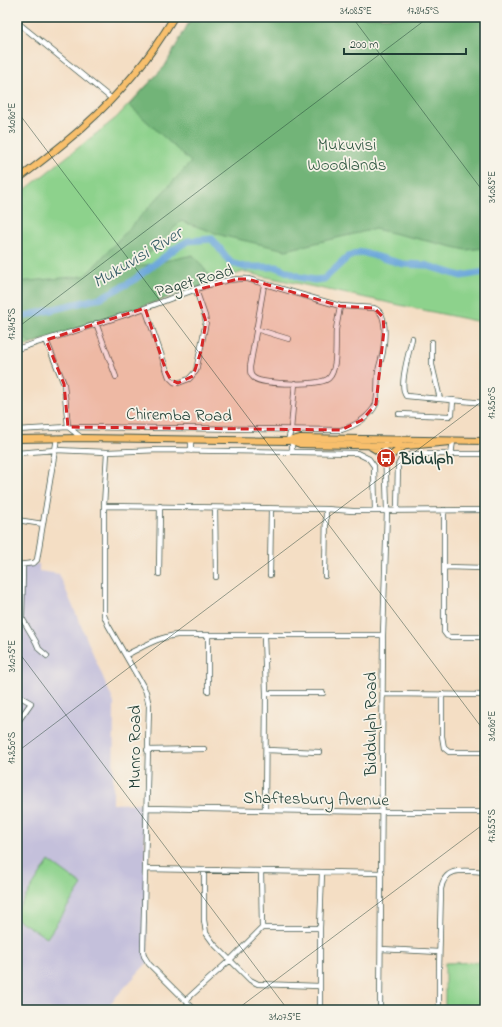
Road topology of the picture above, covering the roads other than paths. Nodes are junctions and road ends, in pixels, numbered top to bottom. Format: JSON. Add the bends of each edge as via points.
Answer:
{"nodes":[{"id":1,"x":174,"y":17,"type":"edge"},
{"id":2,"x":17,"y":22,"type":"edge"},
{"id":3,"x":112,"y":99,"type":"junction"},
{"id":4,"x":17,"y":180,"type":"edge"},
{"id":5,"x":264,"y":285,"type":"junction"},
{"id":6,"x":196,"y":290,"type":"junction"},
{"id":7,"x":340,"y":306,"type":"junction"},
{"id":8,"x":145,"y":308,"type":"junction"},
{"id":9,"x":96,"y":323,"type":"junction"},
{"id":10,"x":256,"y":329,"type":"junction"},
{"id":11,"x":412,"y":338,"type":"dead end"},
{"id":12,"x":290,"y":339,"type":"dead end"},
{"id":13,"x":46,"y":340,"type":"junction"},
{"id":14,"x":432,"y":342,"type":"dead end"},
{"id":15,"x":17,"y":349,"type":"edge"},
{"id":16,"x":116,"y":377,"type":"dead end"},
{"id":17,"x":295,"y":383,"type":"junction"},
{"id":18,"x":440,"y":399,"type":"junction"},
{"id":19,"x":453,"y":400,"type":"junction"},
{"id":20,"x":485,"y":403,"type":"edge"},
{"id":21,"x":399,"y":414,"type":"dead end"},
{"id":22,"x":68,"y":427,"type":"junction"},
{"id":23,"x":197,"y":429,"type":"junction"},
{"id":24,"x":291,"y":429,"type":"junction"},
{"id":25,"x":17,"y":430,"type":"edge"},
{"id":26,"x":341,"y":430,"type":"joint"},
{"id":27,"x":57,"y":438,"type":"junction"},
{"id":28,"x":82,"y":438,"type":"junction"},
{"id":29,"x":17,"y":439,"type":"edge"},
{"id":30,"x":194,"y":440,"type":"junction"},
{"id":31,"x":290,"y":441,"type":"junction"},
{"id":32,"x":453,"y":441,"type":"junction"},
{"id":33,"x":485,"y":441,"type":"edge"},
{"id":34,"x":385,"y":442,"type":"junction"},
{"id":35,"x":368,"y":445,"type":"junction"},
{"id":36,"x":407,"y":446,"type":"junction"},
{"id":37,"x":55,"y":450,"type":"junction"},
{"id":38,"x":191,"y":451,"type":"junction"},
{"id":39,"x":17,"y":452,"type":"edge"},
{"id":40,"x":107,"y":452,"type":"junction"},
{"id":41,"x":292,"y":452,"type":"junction"},
{"id":42,"x":450,"y":454,"type":"junction"},
{"id":43,"x":485,"y":454,"type":"edge"},
{"id":44,"x":385,"y":463,"type":"junction"},
{"id":45,"x":104,"y":506,"type":"junction"},
{"id":46,"x":160,"y":506,"type":"junction"},
{"id":47,"x":215,"y":508,"type":"junction"},
{"id":48,"x":270,"y":509,"type":"junction"},
{"id":49,"x":326,"y":509,"type":"junction"},
{"id":50,"x":397,"y":510,"type":"junction"},
{"id":51,"x":444,"y":510,"type":"junction"},
{"id":52,"x":485,"y":510,"type":"edge"},
{"id":53,"x":375,"y":511,"type":"junction"},
{"id":54,"x":387,"y":511,"type":"junction"},
{"id":55,"x":17,"y":520,"type":"edge"},
{"id":56,"x":43,"y":524,"type":"junction"},
{"id":57,"x":23,"y":565,"type":"junction"},
{"id":58,"x":17,"y":566,"type":"edge"},
{"id":59,"x":444,"y":566,"type":"junction"},
{"id":60,"x":485,"y":568,"type":"edge"},
{"id":61,"x":159,"y":574,"type":"dead end"},
{"id":62,"x":270,"y":575,"type":"dead end"},
{"id":63,"x":325,"y":576,"type":"dead end"},
{"id":64,"x":216,"y":577,"type":"dead end"},
{"id":65,"x":208,"y":635,"type":"junction"},
{"id":66,"x":264,"y":635,"type":"junction"},
{"id":67,"x":384,"y":635,"type":"junction"},
{"id":68,"x":485,"y":638,"type":"edge"},
{"id":69,"x":126,"y":655,"type":"junction"},
{"id":70,"x":47,"y":656,"type":"dead end"},
{"id":71,"x":208,"y":691,"type":"dead end"},
{"id":72,"x":266,"y":693,"type":"junction"},
{"id":73,"x":323,"y":693,"type":"dead end"},
{"id":74,"x":383,"y":694,"type":"junction"},
{"id":75,"x":442,"y":694,"type":"junction"},
{"id":76,"x":17,"y":695,"type":"edge"},
{"id":77,"x":485,"y":696,"type":"edge"},
{"id":78,"x":17,"y":723,"type":"edge"},
{"id":79,"x":204,"y":749,"type":"dead end"},
{"id":80,"x":147,"y":750,"type":"junction"},
{"id":81,"x":266,"y":750,"type":"junction"},
{"id":82,"x":320,"y":752,"type":"dead end"},
{"id":83,"x":485,"y":752,"type":"edge"},
{"id":84,"x":147,"y":808,"type":"junction"},
{"id":85,"x":265,"y":810,"type":"junction"},
{"id":86,"x":382,"y":812,"type":"junction"},
{"id":87,"x":485,"y":812,"type":"edge"},
{"id":88,"x":146,"y":869,"type":"junction"},
{"id":89,"x":204,"y":870,"type":"junction"},
{"id":90,"x":262,"y":871,"type":"junction"},
{"id":91,"x":322,"y":872,"type":"junction"},
{"id":92,"x":382,"y":872,"type":"junction"},
{"id":93,"x":485,"y":872,"type":"edge"},
{"id":94,"x":262,"y":928,"type":"junction"},
{"id":95,"x":320,"y":928,"type":"junction"},
{"id":96,"x":381,"y":949,"type":"junction"},
{"id":97,"x":440,"y":952,"type":"junction"},
{"id":98,"x":230,"y":960,"type":"junction"},
{"id":99,"x":320,"y":986,"type":"junction"},
{"id":100,"x":186,"y":1000,"type":"junction"},
{"id":101,"x":195,"y":1010,"type":"edge"},
{"id":102,"x":320,"y":1010,"type":"edge"},
{"id":103,"x":380,"y":1010,"type":"edge"},
{"id":104,"x":439,"y":1010,"type":"edge"}],
"edges":[{"from":1,"to":3,"type":"main road","via":[[140,68]]},
{"from":2,"to":3,"type":"street"},
{"from":3,"to":4,"type":"main road","via":[[84,126]]},
{"from":5,"to":6,"type":"street","name":"Paget Road","via":[[248,279],[238,279]]},
{"from":5,"to":7,"type":"street","name":"Paget Road"},
{"from":5,"to":10,"type":"street"},
{"from":6,"to":8,"type":"street","name":"Paget Road"},
{"from":6,"to":8,"type":"street","via":[[206,322],[196,371],[189,379],[178,383],[169,377]]},
{"from":7,"to":17,"type":"street","via":[[332,374],[322,382]]},
{"from":7,"to":26,"type":"street","name":"Paget Road","via":[[377,309],[383,317],[384,344],[376,404],[362,420]]},
{"from":8,"to":9,"type":"street","name":"Paget Road"},
{"from":9,"to":13,"type":"street","name":"Paget Road"},
{"from":9,"to":16,"type":"street"},
{"from":10,"to":12,"type":"street"},
{"from":10,"to":17,"type":"street","via":[[250,367],[252,376],[260,381]]},
{"from":11,"to":18,"type":"street","via":[[404,394],[409,397]]},
{"from":13,"to":15,"type":"street","name":"Paget Road"},
{"from":13,"to":22,"type":"street","via":[[64,384]]},
{"from":14,"to":18,"type":"street","via":[[432,365]]},
{"from":17,"to":24,"type":"street"},
{"from":18,"to":19,"type":"street"},
{"from":19,"to":20,"type":"street"},
{"from":19,"to":21,"type":"street","via":[[452,414],[449,416]]},
{"from":22,"to":23,"type":"street","name":"Chiremba Road"},
{"from":22,"to":25,"type":"street","name":"Chiremba Road"},
{"from":22,"to":28,"type":"street"},
{"from":23,"to":24,"type":"street","name":"Chiremba Road"},
{"from":23,"to":30,"type":"street"},
{"from":24,"to":26,"type":"street","name":"Chiremba Road"},
{"from":24,"to":31,"type":"street"},
{"from":27,"to":28,"type":"main road","name":"Chiremba Road"},
{"from":27,"to":29,"type":"main road","name":"Chiremba Road"},
{"from":27,"to":37,"type":"street"},
{"from":28,"to":30,"type":"main road","name":"Chiremba Road"},
{"from":30,"to":31,"type":"main road","name":"Chiremba Road"},
{"from":30,"to":38,"type":"street"},
{"from":31,"to":34,"type":"main road","name":"Chiremba Road","via":[[301,438]]},
{"from":31,"to":35,"type":"main road","name":"Chiremba Road","via":[[300,444]]},
{"from":31,"to":41,"type":"street"},
{"from":32,"to":33,"type":"main road","name":"Chiremba Road"},
{"from":32,"to":34,"type":"main road","name":"Chiremba Road"},
{"from":32,"to":36,"type":"main road","name":"Chiremba Road","via":[[445,444]]},
{"from":32,"to":42,"type":"street"},
{"from":34,"to":35,"type":"main road","name":"Chiremba Road"},
{"from":34,"to":36,"type":"main road","name":"Chiremba Road"},
{"from":34,"to":44,"type":"street","name":"Biddulph Road"},
{"from":35,"to":44,"type":"main road","via":[[378,452]]},
{"from":36,"to":44,"type":"main road"},
{"from":37,"to":39,"type":"street"},
{"from":37,"to":40,"type":"street"},
{"from":37,"to":56,"type":"street"},
{"from":38,"to":40,"type":"street"},
{"from":38,"to":41,"type":"street"},
{"from":40,"to":45,"type":"street","name":"Munro Road"},
{"from":41,"to":53,"type":"street","via":[[357,453],[369,459],[374,466]]},
{"from":42,"to":43,"type":"street"},
{"from":42,"to":50,"type":"street","via":[[412,454],[402,458],[398,465]]},
{"from":44,"to":54,"type":"street","name":"Biddulph Road"},
{"from":45,"to":46,"type":"street"},
{"from":45,"to":69,"type":"street","name":"Munro Road","via":[[104,615]]},
{"from":46,"to":47,"type":"street"},
{"from":46,"to":61,"type":"street"},
{"from":47,"to":48,"type":"street"},
{"from":47,"to":64,"type":"street"},
{"from":48,"to":49,"type":"street"},
{"from":48,"to":62,"type":"street"},
{"from":49,"to":53,"type":"street"},
{"from":49,"to":63,"type":"street"},
{"from":50,"to":51,"type":"street"},
{"from":50,"to":54,"type":"street"},
{"from":51,"to":52,"type":"street"},
{"from":51,"to":59,"type":"street"},
{"from":53,"to":54,"type":"street"},
{"from":54,"to":67,"type":"street","name":"Biddulph Road"},
{"from":55,"to":56,"type":"street"},
{"from":56,"to":57,"type":"street","via":[[37,560]]},
{"from":57,"to":58,"type":"street"},
{"from":57,"to":70,"type":"street","via":[[22,618],[39,649]]},
{"from":59,"to":60,"type":"street"},
{"from":59,"to":68,"type":"street","via":[[444,632],[450,637]]},
{"from":65,"to":66,"type":"street"},
{"from":65,"to":69,"type":"street","via":[[162,638]]},
{"from":65,"to":71,"type":"street"},
{"from":66,"to":67,"type":"street"},
{"from":66,"to":72,"type":"street"},
{"from":67,"to":74,"type":"street","name":"Biddulph Road"},
{"from":69,"to":80,"type":"street","name":"Munro Road","via":[[147,696]]},
{"from":72,"to":73,"type":"street"},
{"from":72,"to":81,"type":"street"},
{"from":74,"to":75,"type":"street"},
{"from":74,"to":86,"type":"street","name":"Biddulph Road"},
{"from":75,"to":77,"type":"street"},
{"from":75,"to":83,"type":"street","via":[[444,748],[449,752]]},
{"from":76,"to":78,"type":"street","via":[[31,703]]},
{"from":79,"to":80,"type":"street"},
{"from":80,"to":84,"type":"street","name":"Munro Road"},
{"from":81,"to":82,"type":"street"},
{"from":81,"to":85,"type":"street"},
{"from":84,"to":85,"type":"street","name":"Shaftesbury Avenue"},
{"from":84,"to":88,"type":"street","name":"Munro Road"},
{"from":85,"to":86,"type":"street","name":"Shaftesbury Avenue"},
{"from":86,"to":87,"type":"street","name":"Shaftesbury Avenue"},
{"from":86,"to":92,"type":"street","name":"Biddulph Road"},
{"from":88,"to":89,"type":"street"},
{"from":88,"to":100,"type":"street","name":"Munro Road","via":[[144,956]]},
{"from":89,"to":90,"type":"street"},
{"from":89,"to":98,"type":"street","via":[[204,927],[210,939]]},
{"from":90,"to":91,"type":"street"},
{"from":90,"to":94,"type":"street"},
{"from":91,"to":92,"type":"street"},
{"from":91,"to":95,"type":"street"},
{"from":92,"to":96,"type":"street","name":"Biddulph Road"},
{"from":93,"to":97,"type":"street","via":[[456,871],[444,879],[441,889]]},
{"from":94,"to":95,"type":"street"},
{"from":94,"to":98,"type":"street"},
{"from":95,"to":99,"type":"street"},
{"from":96,"to":97,"type":"street"},
{"from":96,"to":103,"type":"street","name":"Biddulph Road"},
{"from":97,"to":104,"type":"street"},
{"from":98,"to":99,"type":"street","via":[[250,980],[258,984]]},
{"from":98,"to":100,"type":"street"},
{"from":99,"to":102,"type":"street"},
{"from":100,"to":101,"type":"street","name":"Munro Road"}]}
